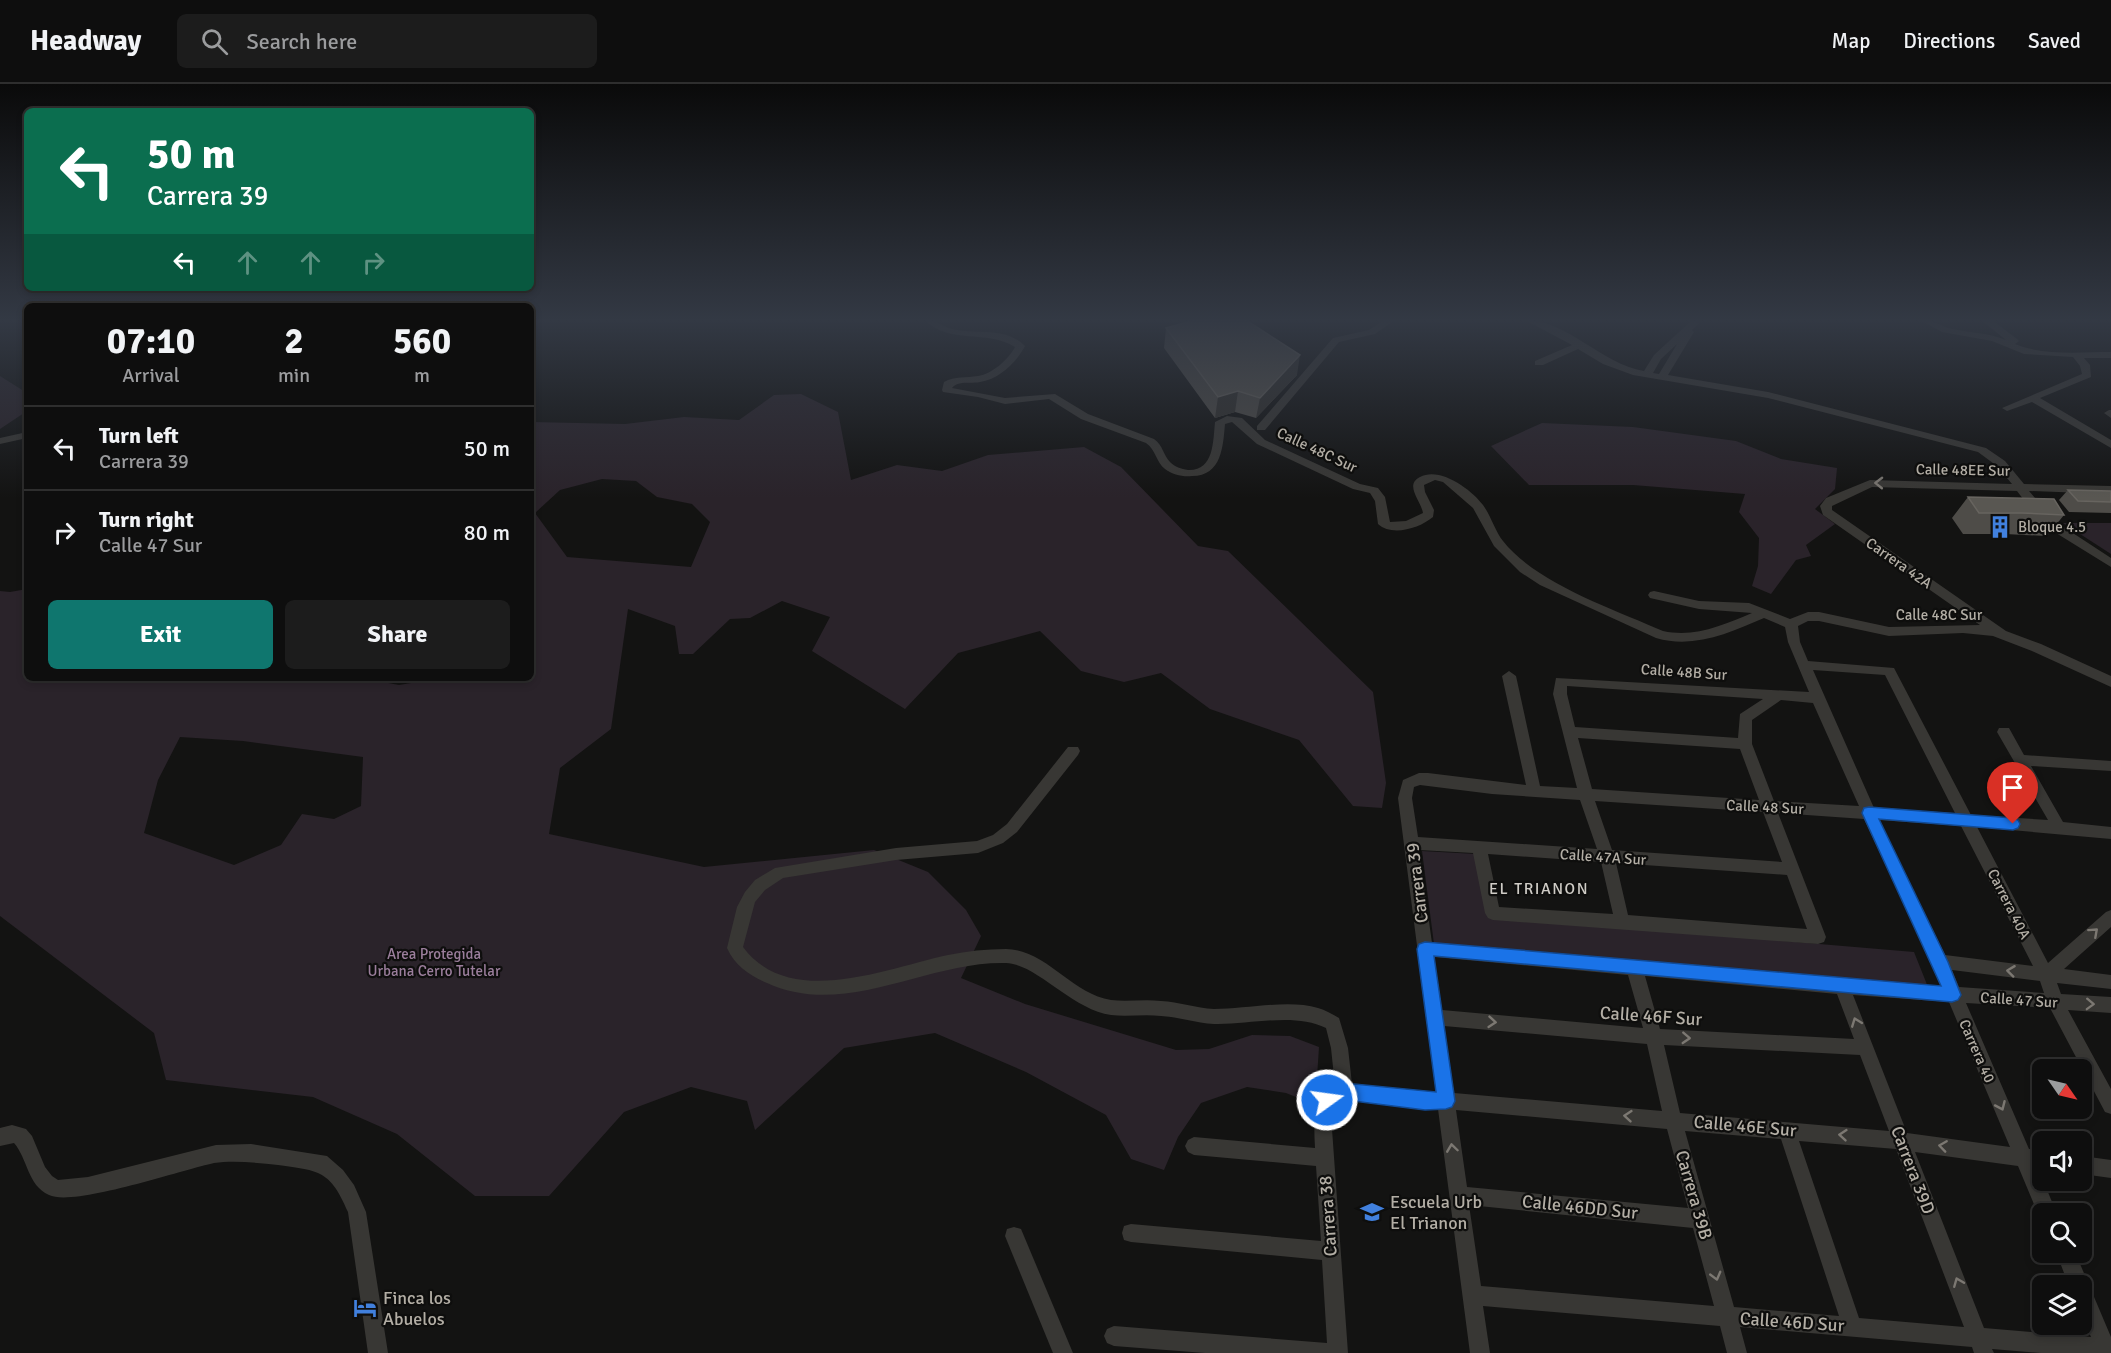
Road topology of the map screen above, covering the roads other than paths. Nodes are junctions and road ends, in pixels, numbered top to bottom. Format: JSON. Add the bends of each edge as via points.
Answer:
{"nodes":[{"id":1,"x":963,"y":379,"type":"edge"},
{"id":2,"x":1304,"y":379,"type":"edge"},
{"id":3,"x":1681,"y":379,"type":"edge"},
{"id":4,"x":2077,"y":379,"type":"edge"},
{"id":5,"x":2033,"y":398,"type":"junction"},
{"id":6,"x":2007,"y":408,"type":"dead end"},
{"id":7,"x":1261,"y":428,"type":"dead end"},
{"id":8,"x":24,"y":436,"type":"edge"},
{"id":9,"x":0,"y":441,"type":"edge"},
{"id":10,"x":2111,"y":445,"type":"edge"},
{"id":11,"x":2022,"y":487,"type":"junction"},
{"id":12,"x":2111,"y":490,"type":"edge"},
{"id":13,"x":1827,"y":512,"type":"joint"},
{"id":14,"x":2111,"y":563,"type":"edge"},
{"id":15,"x":1654,"y":595,"type":"dead end"},
{"id":16,"x":1764,"y":613,"type":"junction"},
{"id":17,"x":1791,"y":624,"type":"junction"},
{"id":18,"x":2001,"y":634,"type":"junction"},
{"id":19,"x":1804,"y":665,"type":"junction"},
{"id":20,"x":1509,"y":676,"type":"dead end"},
{"id":21,"x":2111,"y":682,"type":"edge"},
{"id":22,"x":1779,"y":695,"type":"junction"},
{"id":23,"x":1818,"y":698,"type":"junction"},
{"id":24,"x":1570,"y":732,"type":"junction"},
{"id":25,"x":2004,"y":732,"type":"dead end"},
{"id":26,"x":1745,"y":744,"type":"junction"},
{"id":27,"x":1073,"y":751,"type":"dead end"},
{"id":28,"x":2022,"y":760,"type":"junction"},
{"id":29,"x":2111,"y":766,"type":"edge"},
{"id":30,"x":1419,"y":779,"type":"joint"},
{"id":31,"x":1534,"y":791,"type":"junction"},
{"id":32,"x":1586,"y":795,"type":"junction"},
{"id":33,"x":1770,"y":808,"type":"junction"},
{"id":34,"x":1869,"y":813,"type":"junction"},
{"id":35,"x":1966,"y":821,"type":"junction"},
{"id":36,"x":2059,"y":827,"type":"junction"},
{"id":37,"x":2107,"y":836,"type":"edge"},
{"id":38,"x":1412,"y":843,"type":"junction"},
{"id":39,"x":1479,"y":848,"type":"junction"},
{"id":40,"x":1607,"y":857,"type":"junction"},
{"id":41,"x":1793,"y":869,"type":"junction"},
{"id":42,"x":2111,"y":917,"type":"edge"},
{"id":43,"x":1622,"y":921,"type":"junction"},
{"id":44,"x":1425,"y":949,"type":"junction"},
{"id":45,"x":1940,"y":962,"type":"junction"},
{"id":46,"x":1634,"y":967,"type":"junction"},
{"id":47,"x":2046,"y":975,"type":"junction"},
{"id":48,"x":2111,"y":982,"type":"edge"},
{"id":49,"x":1842,"y":987,"type":"junction"},
{"id":50,"x":1952,"y":995,"type":"junction"},
{"id":51,"x":2056,"y":1003,"type":"junction"},
{"id":52,"x":2111,"y":1005,"type":"edge"},
{"id":53,"x":1434,"y":1017,"type":"junction"},
{"id":54,"x":1654,"y":1037,"type":"junction"},
{"id":55,"x":1866,"y":1047,"type":"junction"},
{"id":56,"x":1344,"y":1091,"type":"junction"},
{"id":57,"x":1446,"y":1101,"type":"junction"},
{"id":58,"x":2111,"y":1106,"type":"edge"},
{"id":59,"x":1673,"y":1120,"type":"junction"},
{"id":60,"x":1787,"y":1130,"type":"junction"},
{"id":61,"x":0,"y":1137,"type":"edge"},
{"id":62,"x":1902,"y":1141,"type":"junction"},
{"id":63,"x":1194,"y":1146,"type":"dead end"},
{"id":64,"x":2024,"y":1157,"type":"junction"},
{"id":65,"x":1324,"y":1158,"type":"junction"},
{"id":66,"x":2032,"y":1158,"type":"edge"},
{"id":67,"x":2092,"y":1166,"type":"edge"},
{"id":68,"x":2111,"y":1169,"type":"edge"},
{"id":69,"x":1458,"y":1195,"type":"junction"},
{"id":70,"x":2043,"y":1203,"type":"edge"},
{"id":71,"x":1701,"y":1219,"type":"junction"},
{"id":72,"x":1131,"y":1233,"type":"dead end"},
{"id":73,"x":1014,"y":1236,"type":"dead end"},
{"id":74,"x":1330,"y":1251,"type":"junction"},
{"id":75,"x":1472,"y":1295,"type":"junction"},
{"id":76,"x":2092,"y":1315,"type":"edge"},
{"id":77,"x":1727,"y":1317,"type":"junction"},
{"id":78,"x":1852,"y":1326,"type":"junction"},
{"id":79,"x":1114,"y":1336,"type":"dead end"},
{"id":80,"x":1982,"y":1345,"type":"edge"},
{"id":81,"x":2108,"y":1349,"type":"edge"},
{"id":82,"x":378,"y":1353,"type":"edge"},
{"id":83,"x":1064,"y":1353,"type":"edge"},
{"id":84,"x":1332,"y":1353,"type":"edge"},
{"id":85,"x":1338,"y":1353,"type":"edge"},
{"id":86,"x":1480,"y":1353,"type":"edge"},
{"id":87,"x":1737,"y":1353,"type":"edge"}],
"edges":[{"from":1,"to":16,"type":"street","name":"Calle 48C Sur","via":[[948,384],[947,390],[1005,401],[1051,396],[1091,420],[1152,442],[1167,465],[1179,472],[1196,474],[1211,466],[1220,423],[1237,419],[1261,442],[1357,487],[1374,490],[1381,498],[1382,518],[1388,526],[1425,519],[1430,509],[1418,493],[1419,484],[1435,477],[1447,480],[1478,506],[1498,543],[1524,569],[1660,635],[1696,637]]},
{"from":2,"to":7,"type":"street"},
{"from":3,"to":11,"type":"street","via":[[1768,395],[1966,444],[1995,457]]},
{"from":4,"to":5,"type":"street"},
{"from":5,"to":6,"type":"street"},
{"from":5,"to":10,"type":"street"},
{"from":8,"to":9,"type":"street"},
{"from":11,"to":12,"type":"street","name":"Calle 48EE Sur"},
{"from":11,"to":13,"type":"street","name":"Calle 48EE Sur","one_way":true,"via":[[1870,483],[1830,501]]},
{"from":11,"to":14,"type":"street","via":[[2045,518]]},
{"from":13,"to":18,"type":"street","name":"Carrera 42A"},
{"from":15,"to":16,"type":"street","via":[[1699,605],[1749,607]]},
{"from":16,"to":17,"type":"street"},
{"from":17,"to":18,"type":"street","name":"Calle 48C Sur","via":[[1802,617],[1818,616],[1883,632],[1961,629]]},
{"from":17,"to":19,"type":"street","name":"Carrera 40"},
{"from":18,"to":21,"type":"street","name":"Calle 48C Sur"},
{"from":19,"to":23,"type":"street","name":"Carrera 40"},
{"from":19,"to":35,"type":"street","name":"Carrera 40A","via":[[1889,671]]},
{"from":20,"to":31,"type":"street"},
{"from":22,"to":23,"type":"street","name":"Calle 48B Sur"},
{"from":22,"to":24,"type":"street","name":"Calle 48B Sur","via":[[1566,680],[1561,681],[1560,694]]},
{"from":22,"to":26,"type":"street","via":[[1745,718]]},
{"from":23,"to":34,"type":"street","name":"Carrera 40"},
{"from":24,"to":26,"type":"street"},
{"from":24,"to":32,"type":"street"},
{"from":25,"to":28,"type":"street"},
{"from":26,"to":33,"type":"street"},
{"from":27,"to":56,"type":"street","via":[[1012,828],[998,839],[978,847],[797,868],[774,876],[760,885],[745,907],[735,948],[740,957],[769,979],[824,988],[851,986],[956,961],[1013,957],[1029,963],[1072,993],[1103,1006],[1162,1008],[1203,1016],[1311,1014],[1329,1020],[1335,1030]]},
{"from":28,"to":29,"type":"street"},
{"from":28,"to":36,"type":"street"},
{"from":30,"to":31,"type":"street","name":"Calle 48 Sur"},
{"from":30,"to":38,"type":"street","name":"Carrera 39","via":[[1408,783],[1405,791]]},
{"from":31,"to":32,"type":"street","name":"Calle 48 Sur"},
{"from":32,"to":33,"type":"street","name":"Calle 48 Sur"},
{"from":32,"to":40,"type":"street"},
{"from":33,"to":34,"type":"street","name":"Calle 48 Sur"},
{"from":33,"to":41,"type":"street"},
{"from":34,"to":35,"type":"street","name":"Calle 48 Sur"},
{"from":34,"to":45,"type":"street","name":"Carrera 40"},
{"from":35,"to":36,"type":"street","name":"Calle 48 Sur"},
{"from":35,"to":47,"type":"street","name":"Carrera 40A"},
{"from":36,"to":37,"type":"street","name":"Calle 48 Sur"},
{"from":38,"to":39,"type":"street","name":"Calle 47A Sur"},
{"from":38,"to":44,"type":"street","name":"Carrera 39"},
{"from":39,"to":40,"type":"street","name":"Calle 47A Sur"},
{"from":39,"to":43,"type":"street","via":[[1493,913]]},
{"from":40,"to":41,"type":"street","name":"Calle 47A Sur"},
{"from":40,"to":43,"type":"street"},
{"from":41,"to":43,"type":"street","via":[[1818,937]]},
{"from":47,"to":42,"type":"street","one_way":true},
{"from":44,"to":46,"type":"street","name":"Calle 47 Sur"},
{"from":44,"to":53,"type":"street","name":"Carrera 39"},
{"from":47,"to":45,"type":"street","name":"Calle 47 Sur","one_way":true},
{"from":45,"to":50,"type":"street","name":"Carrera 40"},
{"from":46,"to":49,"type":"street","name":"Calle 47 Sur"},
{"from":46,"to":54,"type":"street","name":"Carrera 39B"},
{"from":47,"to":48,"type":"street","name":"Calle 47 Sur"},
{"from":47,"to":51,"type":"street","name":"Carrera 40A"},
{"from":49,"to":50,"type":"street","name":"Calle 47 Sur"},
{"from":55,"to":49,"type":"street","name":"Carrera 39D","one_way":true},
{"from":50,"to":51,"type":"street","name":"Calle 47 Sur"},
{"from":50,"to":64,"type":"street","name":"Carrera 40","one_way":true},
{"from":51,"to":52,"type":"street","name":"Calle 47 Sur","one_way":true},
{"from":51,"to":58,"type":"street","name":"Carrera 40A"},
{"from":53,"to":54,"type":"street","name":"Calle 46F Sur","one_way":true},
{"from":53,"to":57,"type":"street","name":"Carrera 39"},
{"from":54,"to":55,"type":"street","name":"Calle 46F Sur","one_way":true},
{"from":54,"to":59,"type":"street","name":"Carrera 39B"},
{"from":55,"to":62,"type":"street","name":"Carrera 39D"},
{"from":56,"to":57,"type":"street"},
{"from":56,"to":65,"type":"street","name":"Carrera 38","via":[[1327,1100],[1324,1107]]},
{"from":59,"to":57,"type":"street","name":"Calle 46E Sur","one_way":true},
{"from":69,"to":57,"type":"street","name":"Carrera 39","one_way":true},
{"from":59,"to":60,"type":"street","name":"Calle 46E Sur"},
{"from":59,"to":71,"type":"street","name":"Carrera 39B"},
{"from":62,"to":60,"type":"street","name":"Calle 46E Sur","one_way":true},
{"from":60,"to":78,"type":"street"},
{"from":61,"to":82,"type":"street","via":[[17,1132],[25,1141],[40,1177],[55,1188],[74,1189],[216,1154],[251,1153],[321,1162],[348,1191],[357,1212]]},
{"from":64,"to":62,"type":"street","name":"Calle 46E Sur","one_way":true},
{"from":80,"to":62,"type":"street","name":"Carrera 39D","one_way":true},
{"from":63,"to":65,"type":"street"},
{"from":64,"to":66,"type":"street","name":"Calle 46E Sur"},
{"from":64,"to":70,"type":"street","name":"Carrera 40"},
{"from":65,"to":74,"type":"street","name":"Carrera 38"},
{"from":67,"to":68,"type":"street"},
{"from":69,"to":71,"type":"street","name":"Calle 46DD Sur"},
{"from":69,"to":75,"type":"street","name":"Carrera 39"},
{"from":71,"to":77,"type":"street","name":"Carrera 39B","one_way":true},
{"from":72,"to":74,"type":"street"},
{"from":73,"to":83,"type":"street"},
{"from":74,"to":85,"type":"street","name":"Carrera 38"},
{"from":75,"to":77,"type":"street","name":"Calle 46D Sur"},
{"from":75,"to":86,"type":"street","name":"Carrera 39"},
{"from":76,"to":81,"type":"street"},
{"from":77,"to":78,"type":"street","name":"Calle 46D Sur"},
{"from":77,"to":87,"type":"street","name":"Carrera 39B"},
{"from":78,"to":80,"type":"street","name":"Calle 46D Sur"},
{"from":79,"to":84,"type":"street"},
{"from":80,"to":81,"type":"street","name":"Calle 46D Sur"}]}
